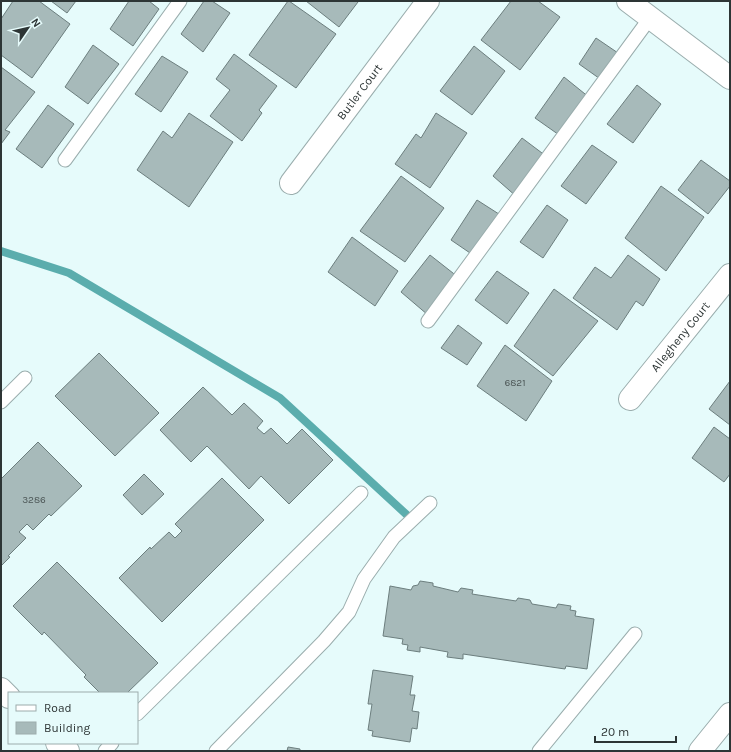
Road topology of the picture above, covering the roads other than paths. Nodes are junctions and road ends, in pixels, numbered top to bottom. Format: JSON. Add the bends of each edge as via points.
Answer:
{"nodes":[{"id":1,"x":180,"y":1,"type":"edge"},
{"id":2,"x":428,"y":1,"type":"edge"},
{"id":3,"x":628,"y":1,"type":"edge"},
{"id":4,"x":650,"y":18,"type":"junction"},
{"id":5,"x":730,"y":78,"type":"edge"},
{"id":6,"x":65,"y":160,"type":"dead end"},
{"id":7,"x":291,"y":183,"type":"dead end"},
{"id":8,"x":730,"y":276,"type":"edge"},
{"id":9,"x":428,"y":321,"type":"dead end"},
{"id":10,"x":25,"y":378,"type":"dead end"},
{"id":11,"x":630,"y":399,"type":"dead end"},
{"id":12,"x":1,"y":402,"type":"edge"},
{"id":13,"x":361,"y":493,"type":"dead end"},
{"id":14,"x":430,"y":503,"type":"dead end"},
{"id":15,"x":635,"y":634,"type":"dead end"},
{"id":16,"x":1,"y":688,"type":"edge"},
{"id":17,"x":8,"y":696,"type":"edge"},
{"id":18,"x":138,"y":713,"type":"edge"},
{"id":19,"x":730,"y":714,"type":"edge"},
{"id":20,"x":58,"y":744,"type":"edge"},
{"id":21,"x":68,"y":751,"type":"edge"},
{"id":22,"x":216,"y":751,"type":"edge"},
{"id":23,"x":539,"y":751,"type":"edge"},
{"id":24,"x":700,"y":751,"type":"edge"}],
"edges":[{"from":1,"to":6,"type":"lane"},
{"from":2,"to":7,"type":"main road","name":"Butler Court"},
{"from":3,"to":4,"type":"main road"},
{"from":4,"to":5,"type":"main road"},
{"from":4,"to":9,"type":"lane"},
{"from":8,"to":11,"type":"main road","name":"Allegheny Court"},
{"from":10,"to":12,"type":"lane"},
{"from":13,"to":18,"type":"lane"},
{"from":14,"to":22,"type":"lane","via":[[394,536],[364,579],[349,612],[324,641]]},
{"from":15,"to":23,"type":"lane"},
{"from":16,"to":17,"type":"main road"},
{"from":19,"to":24,"type":"main road"},
{"from":20,"to":21,"type":"main road"}]}
